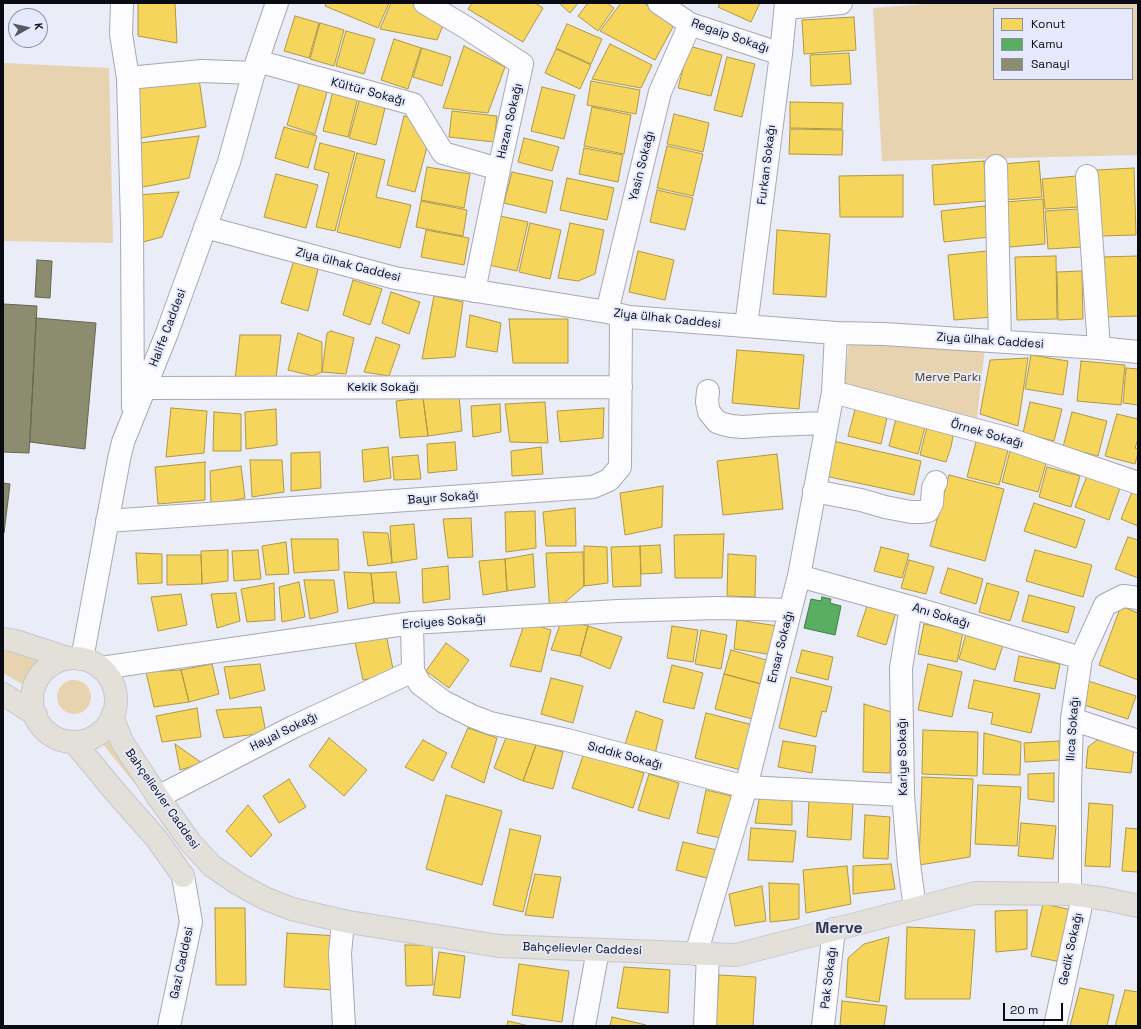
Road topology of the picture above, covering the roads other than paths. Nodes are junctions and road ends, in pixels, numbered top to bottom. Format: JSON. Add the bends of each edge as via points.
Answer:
{"nodes":[{"id":1,"x":122,"y":3,"type":"edge"},
{"id":2,"x":277,"y":3,"type":"edge"},
{"id":3,"x":425,"y":3,"type":"edge"},
{"id":4,"x":659,"y":3,"type":"edge"},
{"id":5,"x":841,"y":3,"type":"edge"},
{"id":6,"x":786,"y":5,"type":"edge"},
{"id":7,"x":690,"y":24,"type":"junction"},
{"id":8,"x":781,"y":54,"type":"junction"},
{"id":9,"x":255,"y":67,"type":"junction"},
{"id":10,"x":128,"y":78,"type":"junction"},
{"id":11,"x":996,"y":166,"type":"dead end"},
{"id":12,"x":499,"y":169,"type":"junction"},
{"id":13,"x":1087,"y":176,"type":"dead end"},
{"id":14,"x":205,"y":227,"type":"junction"},
{"id":15,"x":474,"y":291,"type":"junction"},
{"id":16,"x":614,"y":314,"type":"junction"},
{"id":17,"x":746,"y":326,"type":"junction"},
{"id":18,"x":836,"y":333,"type":"junction"},
{"id":19,"x":1000,"y":342,"type":"junction"},
{"id":20,"x":1099,"y":348,"type":"junction"},
{"id":21,"x":1138,"y":352,"type":"edge"},
{"id":22,"x":621,"y":387,"type":"junction"},
{"id":23,"x":145,"y":388,"type":"junction"},
{"id":24,"x":708,"y":391,"type":"dead end"},
{"id":25,"x":833,"y":392,"type":"junction"},
{"id":26,"x":133,"y":419,"type":"junction"},
{"id":27,"x":827,"y":423,"type":"junction"},
{"id":28,"x":936,"y":482,"type":"dead end"},
{"id":29,"x":1138,"y":483,"type":"edge"},
{"id":30,"x":814,"y":491,"type":"junction"},
{"id":31,"x":107,"y":521,"type":"junction"},
{"id":32,"x":799,"y":576,"type":"junction"},
{"id":33,"x":1138,"y":598,"type":"edge"},
{"id":34,"x":911,"y":607,"type":"junction"},
{"id":35,"x":790,"y":610,"type":"junction"},
{"id":36,"x":412,"y":623,"type":"junction"},
{"id":37,"x":3,"y":639,"type":"edge"},
{"id":38,"x":75,"y":658,"type":"junction"},
{"id":39,"x":1081,"y":658,"type":"junction"},
{"id":40,"x":101,"y":668,"type":"junction"},
{"id":41,"x":413,"y":672,"type":"junction"},
{"id":42,"x":3,"y":694,"type":"edge"},
{"id":43,"x":36,"y":716,"type":"junction"},
{"id":44,"x":112,"y":716,"type":"junction"},
{"id":45,"x":1072,"y":719,"type":"junction"},
{"id":46,"x":1138,"y":741,"type":"edge"},
{"id":47,"x":74,"y":742,"type":"junction"},
{"id":48,"x":746,"y":787,"type":"junction"},
{"id":49,"x":903,"y":795,"type":"junction"},
{"id":50,"x":158,"y":797,"type":"junction"},
{"id":51,"x":183,"y":876,"type":"junction"},
{"id":52,"x":1076,"y":895,"type":"junction"},
{"id":53,"x":1138,"y":906,"type":"edge"},
{"id":54,"x":915,"y":908,"type":"junction"},
{"id":55,"x":343,"y":920,"type":"junction"},
{"id":56,"x":834,"y":929,"type":"junction"},
{"id":57,"x":598,"y":950,"type":"junction"},
{"id":58,"x":702,"y":954,"type":"junction"},
{"id":59,"x":168,"y":1026,"type":"edge"},
{"id":60,"x":344,"y":1026,"type":"edge"},
{"id":61,"x":584,"y":1026,"type":"edge"},
{"id":62,"x":705,"y":1026,"type":"edge"},
{"id":63,"x":823,"y":1026,"type":"edge"},
{"id":64,"x":1055,"y":1026,"type":"edge"}],
"edges":[{"from":1,"to":10,"type":"street","via":[[121,34]]},
{"from":2,"to":9,"type":"street","name":"Halife Caddesi"},
{"from":3,"to":12,"type":"street","name":"Hazan Sokağı","via":[[522,64]]},
{"from":4,"to":7,"type":"street","name":"Regaip Sokağı"},
{"from":5,"to":6,"type":"street"},
{"from":6,"to":8,"type":"street","name":"Furkan Sokağı"},
{"from":7,"to":8,"type":"street","name":"Regaip Sokağı"},
{"from":7,"to":16,"type":"street","name":"Yasin Sokağı","via":[[660,92]]},
{"from":8,"to":17,"type":"street","name":"Furkan Sokağı"},
{"from":9,"to":10,"type":"street","name":"Kültür Sokağı","via":[[232,72],[202,71]]},
{"from":9,"to":12,"type":"street","name":"Kültür Sokağı","via":[[413,104],[443,153]]},
{"from":9,"to":14,"type":"street","name":"Halife Caddesi","via":[[230,162]]},
{"from":10,"to":26,"type":"street"},
{"from":11,"to":19,"type":"street"},
{"from":12,"to":15,"type":"street","name":"Hazan Sokağı"},
{"from":13,"to":20,"type":"street"},
{"from":14,"to":15,"type":"street","name":"Ziya ülhak Caddesi","via":[[395,278]]},
{"from":14,"to":23,"type":"street","name":"Halife Caddesi"},
{"from":15,"to":16,"type":"street","name":"Ziya ülhak Caddesi"},
{"from":16,"to":17,"type":"street","name":"Ziya ülhak Caddesi"},
{"from":16,"to":22,"type":"street","name":"Bayır Sokağı"},
{"from":17,"to":18,"type":"street","name":"Ziya ülhak Caddesi"},
{"from":18,"to":19,"type":"street","name":"Ziya ülhak Caddesi"},
{"from":18,"to":25,"type":"street","name":"Ensar Sokağı"},
{"from":19,"to":20,"type":"street","name":"Ziya ülhak Caddesi"},
{"from":20,"to":21,"type":"street","name":"Ziya ülhak Caddesi"},
{"from":22,"to":23,"type":"street","name":"Kekik Sokağı"},
{"from":22,"to":31,"type":"street","name":"Bayır Sokağı","via":[[620,467],[609,480],[593,487]]},
{"from":23,"to":26,"type":"street","name":"Halife Caddesi"},
{"from":24,"to":27,"type":"street","via":[[709,412],[717,422],[723,424],[743,427]]},
{"from":25,"to":27,"type":"street","name":"Ensar Sokağı"},
{"from":25,"to":29,"type":"street","name":"Örnek Sokağı","via":[[1006,438]]},
{"from":26,"to":31,"type":"street","name":"Halife Caddesi","via":[[123,442]]},
{"from":27,"to":30,"type":"street","name":"Ensar Sokağı"},
{"from":28,"to":30,"type":"street","via":[[928,511],[921,512],[885,508],[861,500]]},
{"from":30,"to":32,"type":"street","name":"Ensar Sokağı"},
{"from":31,"to":38,"type":"street","name":"Halife Caddesi"},
{"from":32,"to":34,"type":"street","name":"Anı Sokağı"},
{"from":32,"to":35,"type":"street","name":"Ensar Sokağı"},
{"from":33,"to":39,"type":"street","name":"Ilıca Sokağı","via":[[1123,596],[1105,605]]},
{"from":34,"to":39,"type":"street","name":"Anı Sokağı"},
{"from":34,"to":49,"type":"street","name":"Kariye Sokağı","via":[[901,668]]},
{"from":35,"to":36,"type":"street","name":"Erciyes Sokağı","via":[[717,608],[618,611]]},
{"from":35,"to":48,"type":"street","name":"Ensar Sokağı"},
{"from":36,"to":40,"type":"street","name":"Erciyes Sokağı"},
{"from":36,"to":41,"type":"street"},
{"from":37,"to":38,"type":"main road"},
{"from":38,"to":40,"type":"main road","via":[[94,663]]},
{"from":38,"to":43,"type":"main road","via":[[56,662],[37,680],[33,693]]},
{"from":39,"to":45,"type":"street","name":"Ilıca Sokağı"},
{"from":40,"to":44,"type":"main road","via":[[112,682],[116,695]]},
{"from":41,"to":48,"type":"street","name":"Sıddık Sokağı","via":[[420,684],[444,702],[490,723],[567,740]]},
{"from":41,"to":50,"type":"street","name":"Hayal Sokağı","via":[[293,727]]},
{"from":42,"to":43,"type":"main road"},
{"from":43,"to":47,"type":"main road","via":[[47,732],[59,739]]},
{"from":44,"to":47,"type":"main road","via":[[100,732],[88,739]]},
{"from":44,"to":50,"type":"main road","name":"Bahçelievler Caddesi","via":[[122,742]]},
{"from":45,"to":46,"type":"street"},
{"from":45,"to":52,"type":"street","name":"Ilıca Sokağı","via":[[1070,787]]},
{"from":47,"to":51,"type":"main road","via":[[156,838]]},
{"from":48,"to":49,"type":"street","name":"Sıddık Sokağı"},
{"from":48,"to":58,"type":"street","name":"Ensar Sokağı"},
{"from":49,"to":54,"type":"street","name":"Kariye Sokağı"},
{"from":50,"to":51,"type":"main road"},
{"from":50,"to":55,"type":"main road","name":"Bahçelievler Caddesi","via":[[190,842],[212,866],[237,883],[264,898],[292,909]]},
{"from":51,"to":59,"type":"street","name":"Gazi Caddesi","via":[[191,922]]},
{"from":52,"to":53,"type":"main road","name":"Bahçelievler Caddesi"},
{"from":52,"to":54,"type":"main road","name":"Bahçelievler Caddesi","via":[[975,892]]},
{"from":52,"to":64,"type":"street","name":"Gedik Sokağı"},
{"from":54,"to":56,"type":"main road","name":"Bahçelievler Caddesi"},
{"from":55,"to":57,"type":"main road","name":"Bahçelievler Caddesi","via":[[499,946]]},
{"from":55,"to":60,"type":"street","via":[[340,954]]},
{"from":56,"to":58,"type":"main road","name":"Bahçelievler Caddesi","via":[[736,955]]},
{"from":56,"to":63,"type":"street","name":"Pak Sokağı"},
{"from":57,"to":58,"type":"main road","name":"Bahçelievler Caddesi"},
{"from":57,"to":61,"type":"street"},
{"from":58,"to":62,"type":"street","name":"Ensar Sokağı"}]}
